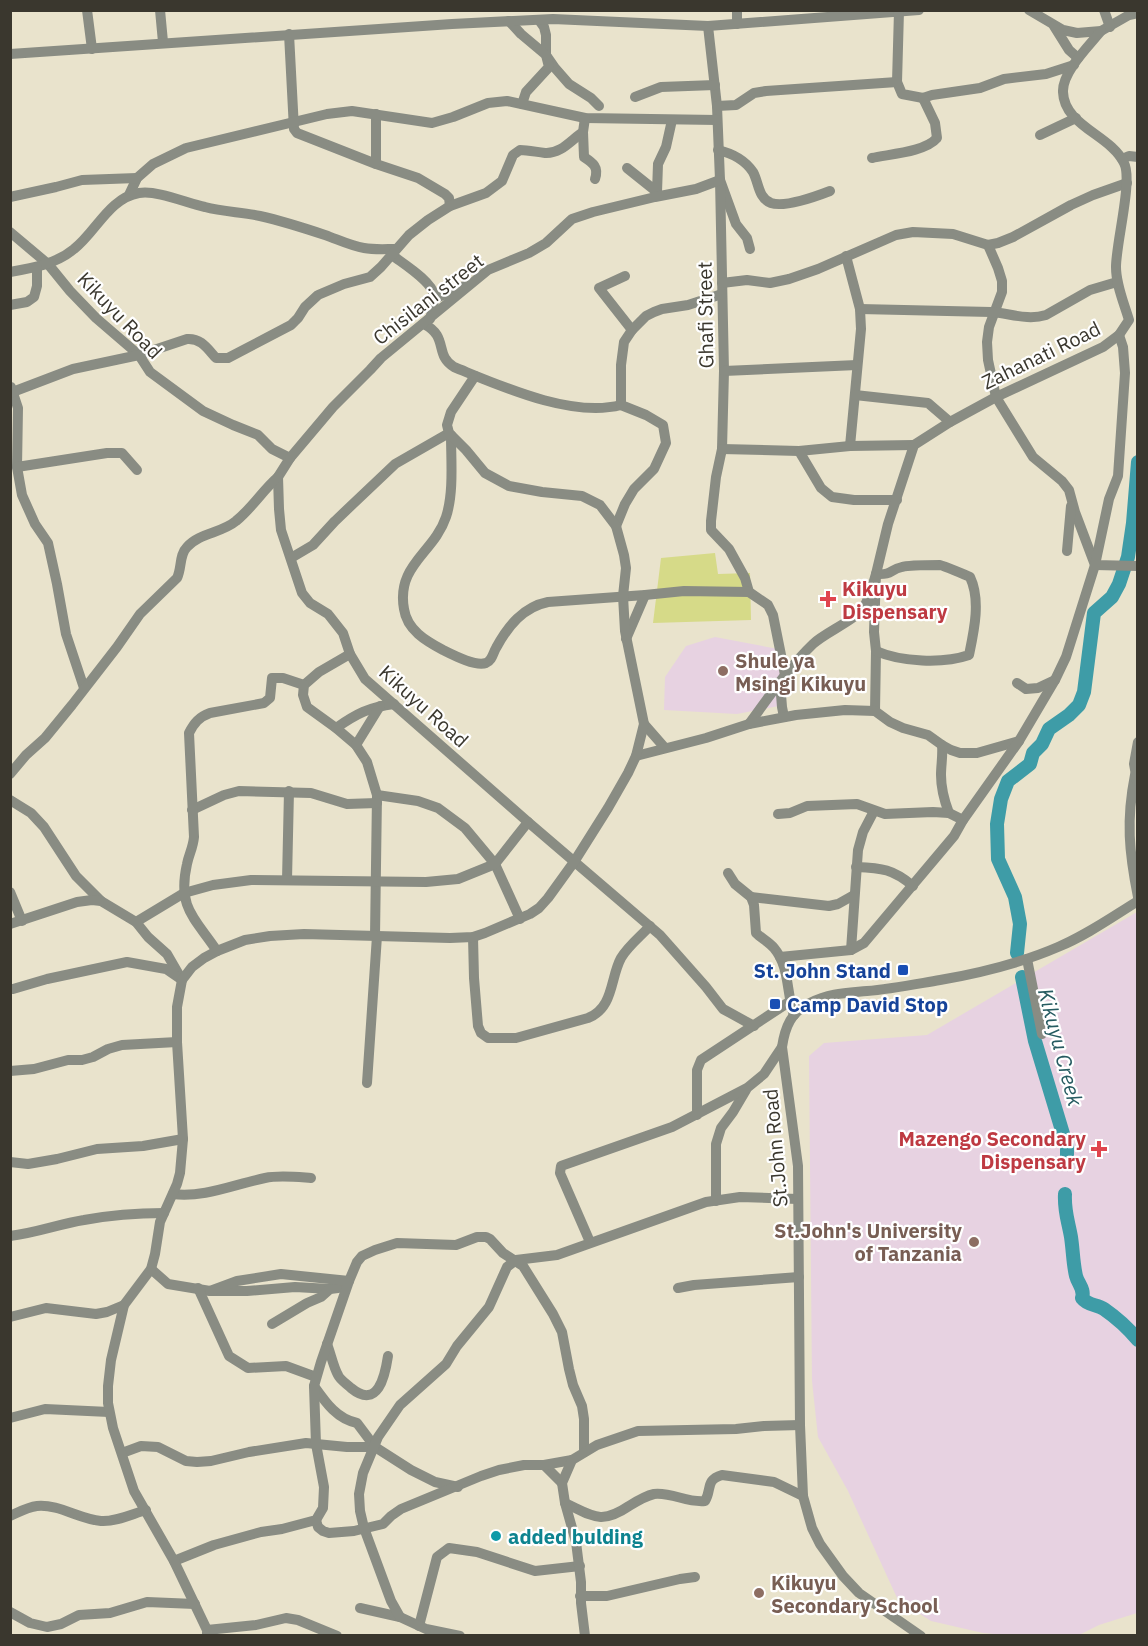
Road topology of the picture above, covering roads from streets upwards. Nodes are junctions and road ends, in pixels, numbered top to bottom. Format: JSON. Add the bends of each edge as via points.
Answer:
{"nodes":[{"id":1,"x":87,"y":10,"type":"edge"},
{"id":2,"x":160,"y":10,"type":"edge"},
{"id":3,"x":453,"y":10,"type":"edge"},
{"id":4,"x":737,"y":10,"type":"edge"},
{"id":5,"x":919,"y":10,"type":"edge"},
{"id":6,"x":1029,"y":10,"type":"edge"},
{"id":7,"x":1104,"y":10,"type":"edge"},
{"id":8,"x":899,"y":11,"type":"edge"},
{"id":9,"x":912,"y":11,"type":"edge"},
{"id":10,"x":1137,"y":13,"type":"edge"},
{"id":11,"x":539,"y":20,"type":"junction"},
{"id":12,"x":509,"y":21,"type":"junction"},
{"id":13,"x":1053,"y":23,"type":"junction"},
{"id":14,"x":452,"y":24,"type":"junction"},
{"id":15,"x":737,"y":24,"type":"junction"},
{"id":16,"x":708,"y":26,"type":"junction"},
{"id":17,"x":1106,"y":29,"type":"junction"},
{"id":18,"x":289,"y":34,"type":"junction"},
{"id":19,"x":163,"y":42,"type":"junction"},
{"id":20,"x":92,"y":49,"type":"junction"},
{"id":21,"x":10,"y":54,"type":"edge"},
{"id":22,"x":546,"y":55,"type":"junction"},
{"id":23,"x":1076,"y":62,"type":"junction"},
{"id":24,"x":897,"y":82,"type":"junction"},
{"id":25,"x":715,"y":86,"type":"junction"},
{"id":26,"x":635,"y":97,"type":"dead end"},
{"id":27,"x":922,"y":98,"type":"junction"},
{"id":28,"x":522,"y":104,"type":"junction"},
{"id":29,"x":599,"y":106,"type":"dead end"},
{"id":30,"x":717,"y":106,"type":"junction"},
{"id":31,"x":375,"y":114,"type":"junction"},
{"id":32,"x":585,"y":118,"type":"junction"},
{"id":33,"x":1076,"y":118,"type":"junction"},
{"id":34,"x":672,"y":120,"type":"junction"},
{"id":35,"x":717,"y":120,"type":"junction"},
{"id":36,"x":293,"y":121,"type":"junction"},
{"id":37,"x":583,"y":132,"type":"junction"},
{"id":38,"x":1040,"y":135,"type":"dead end"},
{"id":39,"x":718,"y":150,"type":"junction"},
{"id":40,"x":1137,"y":157,"type":"edge"},
{"id":41,"x":872,"y":158,"type":"dead end"},
{"id":42,"x":1122,"y":159,"type":"junction"},
{"id":43,"x":376,"y":164,"type":"junction"},
{"id":44,"x":627,"y":168,"type":"dead end"},
{"id":45,"x":137,"y":178,"type":"junction"},
{"id":46,"x":595,"y":178,"type":"dead end"},
{"id":47,"x":720,"y":180,"type":"junction"},
{"id":48,"x":1127,"y":183,"type":"junction"},
{"id":49,"x":830,"y":191,"type":"dead end"},
{"id":50,"x":129,"y":195,"type":"junction"},
{"id":51,"x":10,"y":197,"type":"edge"},
{"id":52,"x":450,"y":206,"type":"junction"},
{"id":53,"x":10,"y":232,"type":"edge"},
{"id":54,"x":988,"y":244,"type":"junction"},
{"id":55,"x":750,"y":249,"type":"dead end"},
{"id":56,"x":394,"y":252,"type":"junction"},
{"id":57,"x":846,"y":256,"type":"junction"},
{"id":58,"x":43,"y":265,"type":"junction"},
{"id":59,"x":10,"y":272,"type":"edge"},
{"id":60,"x":625,"y":276,"type":"dead end"},
{"id":61,"x":1118,"y":282,"type":"junction"},
{"id":62,"x":472,"y":284,"type":"junction"},
{"id":63,"x":722,"y":289,"type":"junction"},
{"id":64,"x":434,"y":299,"type":"junction"},
{"id":65,"x":10,"y":305,"type":"edge"},
{"id":66,"x":860,"y":309,"type":"junction"},
{"id":67,"x":994,"y":312,"type":"junction"},
{"id":68,"x":1133,"y":320,"type":"edge"},
{"id":69,"x":427,"y":321,"type":"junction"},
{"id":70,"x":632,"y":330,"type":"junction"},
{"id":71,"x":1119,"y":335,"type":"junction"},
{"id":72,"x":139,"y":355,"type":"junction"},
{"id":73,"x":857,"y":365,"type":"junction"},
{"id":74,"x":724,"y":371,"type":"junction"},
{"id":75,"x":475,"y":376,"type":"junction"},
{"id":76,"x":11,"y":391,"type":"edge"},
{"id":77,"x":855,"y":395,"type":"junction"},
{"id":78,"x":996,"y":398,"type":"junction"},
{"id":79,"x":621,"y":405,"type":"junction"},
{"id":80,"x":950,"y":422,"type":"junction"},
{"id":81,"x":450,"y":434,"type":"junction"},
{"id":82,"x":914,"y":445,"type":"junction"},
{"id":83,"x":850,"y":446,"type":"junction"},
{"id":84,"x":722,"y":449,"type":"junction"},
{"id":85,"x":799,"y":451,"type":"junction"},
{"id":86,"x":290,"y":458,"type":"junction"},
{"id":87,"x":17,"y":467,"type":"junction"},
{"id":88,"x":137,"y":470,"type":"dead end"},
{"id":89,"x":278,"y":477,"type":"junction"},
{"id":90,"x":1071,"y":497,"type":"junction"},
{"id":91,"x":897,"y":500,"type":"junction"},
{"id":92,"x":616,"y":526,"type":"junction"},
{"id":93,"x":1066,"y":551,"type":"dead end"},
{"id":94,"x":291,"y":558,"type":"junction"},
{"id":95,"x":1095,"y":565,"type":"junction"},
{"id":96,"x":1137,"y":566,"type":"edge"},
{"id":97,"x":626,"y":568,"type":"junction"},
{"id":98,"x":876,"y":574,"type":"junction"},
{"id":99,"x":749,"y":592,"type":"junction"},
{"id":100,"x":642,"y":595,"type":"junction"},
{"id":101,"x":623,"y":596,"type":"junction"},
{"id":102,"x":626,"y":639,"type":"junction"},
{"id":103,"x":876,"y":651,"type":"junction"},
{"id":104,"x":350,"y":654,"type":"junction"},
{"id":105,"x":782,"y":679,"type":"junction"},
{"id":106,"x":1055,"y":680,"type":"junction"},
{"id":107,"x":1017,"y":683,"type":"dead end"},
{"id":108,"x":304,"y":685,"type":"junction"},
{"id":109,"x":84,"y":688,"type":"junction"},
{"id":110,"x":394,"y":704,"type":"junction"},
{"id":111,"x":380,"y":706,"type":"junction"},
{"id":112,"x":875,"y":711,"type":"junction"},
{"id":113,"x":784,"y":717,"type":"junction"},
{"id":114,"x":644,"y":724,"type":"junction"},
{"id":115,"x":749,"y":724,"type":"junction"},
{"id":116,"x":336,"y":728,"type":"junction"},
{"id":117,"x":1019,"y":741,"type":"junction"},
{"id":118,"x":1137,"y":742,"type":"edge"},
{"id":119,"x":356,"y":745,"type":"junction"},
{"id":120,"x":942,"y":745,"type":"junction"},
{"id":121,"x":665,"y":748,"type":"junction"},
{"id":122,"x":636,"y":756,"type":"junction"},
{"id":123,"x":1136,"y":772,"type":"edge"},
{"id":124,"x":10,"y":774,"type":"edge"},
{"id":125,"x":289,"y":791,"type":"junction"},
{"id":126,"x":377,"y":799,"type":"junction"},
{"id":127,"x":10,"y":800,"type":"edge"},
{"id":128,"x":192,"y":810,"type":"junction"},
{"id":129,"x":874,"y":811,"type":"junction"},
{"id":130,"x":949,"y":813,"type":"junction"},
{"id":131,"x":778,"y":814,"type":"dead end"},
{"id":132,"x":963,"y":820,"type":"junction"},
{"id":133,"x":528,"y":822,"type":"junction"},
{"id":134,"x":574,"y":862,"type":"junction"},
{"id":135,"x":495,"y":864,"type":"junction"},
{"id":136,"x":856,"y":867,"type":"junction"},
{"id":137,"x":728,"y":873,"type":"dead end"},
{"id":138,"x":287,"y":880,"type":"junction"},
{"id":139,"x":375,"y":882,"type":"junction"},
{"id":140,"x":913,"y":886,"type":"junction"},
{"id":141,"x":10,"y":892,"type":"edge"},
{"id":142,"x":184,"y":892,"type":"junction"},
{"id":143,"x":854,"y":895,"type":"junction"},
{"id":144,"x":751,"y":897,"type":"junction"},
{"id":145,"x":1137,"y":899,"type":"edge"},
{"id":146,"x":101,"y":901,"type":"junction"},
{"id":147,"x":520,"y":919,"type":"junction"},
{"id":148,"x":136,"y":922,"type":"junction"},
{"id":149,"x":16,"y":923,"type":"edge"},
{"id":150,"x":650,"y":926,"type":"junction"},
{"id":151,"x":376,"y":936,"type":"junction"},
{"id":152,"x":473,"y":937,"type":"junction"},
{"id":153,"x":851,"y":950,"type":"junction"},
{"id":154,"x":217,"y":951,"type":"junction"},
{"id":155,"x":780,"y":957,"type":"junction"},
{"id":156,"x":1027,"y":959,"type":"junction"},
{"id":157,"x":182,"y":980,"type":"junction"},
{"id":158,"x":13,"y":989,"type":"dead end"},
{"id":159,"x":789,"y":1002,"type":"junction"},
{"id":160,"x":794,"y":1015,"type":"junction"},
{"id":161,"x":754,"y":1026,"type":"junction"},
{"id":162,"x":1042,"y":1034,"type":"dead end"},
{"id":163,"x":177,"y":1042,"type":"junction"},
{"id":164,"x":782,"y":1047,"type":"junction"},
{"id":165,"x":10,"y":1071,"type":"edge"},
{"id":166,"x":367,"y":1083,"type":"dead end"},
{"id":167,"x":747,"y":1088,"type":"junction"},
{"id":168,"x":697,"y":1115,"type":"junction"},
{"id":169,"x":183,"y":1139,"type":"junction"},
{"id":170,"x":10,"y":1162,"type":"edge"},
{"id":171,"x":312,"y":1178,"type":"dead end"},
{"id":172,"x":173,"y":1194,"type":"junction"},
{"id":173,"x":798,"y":1199,"type":"junction"},
{"id":174,"x":716,"y":1201,"type":"junction"},
{"id":175,"x":164,"y":1213,"type":"junction"},
{"id":176,"x":10,"y":1236,"type":"edge"},
{"id":177,"x":590,"y":1242,"type":"junction"},
{"id":178,"x":516,"y":1260,"type":"junction"},
{"id":179,"x":151,"y":1269,"type":"junction"},
{"id":180,"x":799,"y":1277,"type":"junction"},
{"id":181,"x":349,"y":1281,"type":"junction"},
{"id":182,"x":198,"y":1288,"type":"junction"},
{"id":183,"x":678,"y":1288,"type":"dead end"},
{"id":184,"x":330,"y":1289,"type":"junction"},
{"id":185,"x":210,"y":1291,"type":"junction"},
{"id":186,"x":124,"y":1305,"type":"junction"},
{"id":187,"x":10,"y":1317,"type":"edge"},
{"id":188,"x":272,"y":1324,"type":"dead end"},
{"id":189,"x":327,"y":1344,"type":"junction"},
{"id":190,"x":388,"y":1356,"type":"dead end"},
{"id":191,"x":315,"y":1382,"type":"junction"},
{"id":192,"x":109,"y":1412,"type":"junction"},
{"id":193,"x":10,"y":1418,"type":"edge"},
{"id":194,"x":800,"y":1425,"type":"junction"},
{"id":195,"x":316,"y":1444,"type":"junction"},
{"id":196,"x":375,"y":1447,"type":"junction"},
{"id":197,"x":584,"y":1452,"type":"junction"},
{"id":198,"x":122,"y":1453,"type":"junction"},
{"id":199,"x":572,"y":1460,"type":"junction"},
{"id":200,"x":544,"y":1465,"type":"junction"},
{"id":201,"x":562,"y":1484,"type":"junction"},
{"id":202,"x":458,"y":1487,"type":"junction"},
{"id":203,"x":803,"y":1496,"type":"junction"},
{"id":204,"x":565,"y":1503,"type":"junction"},
{"id":205,"x":146,"y":1510,"type":"junction"},
{"id":206,"x":10,"y":1516,"type":"edge"},
{"id":207,"x":316,"y":1520,"type":"junction"},
{"id":208,"x":364,"y":1528,"type":"junction"},
{"id":209,"x":174,"y":1560,"type":"junction"},
{"id":210,"x":580,"y":1566,"type":"junction"},
{"id":211,"x":695,"y":1578,"type":"dead end"},
{"id":212,"x":580,"y":1596,"type":"junction"},
{"id":213,"x":195,"y":1604,"type":"junction"},
{"id":214,"x":360,"y":1608,"type":"dead end"},
{"id":215,"x":10,"y":1612,"type":"edge"},
{"id":216,"x":400,"y":1617,"type":"junction"},
{"id":217,"x":419,"y":1626,"type":"junction"},
{"id":218,"x":207,"y":1633,"type":"edge"},
{"id":219,"x":914,"y":1634,"type":"edge"},
{"id":220,"x":337,"y":1635,"type":"edge"},
{"id":221,"x":455,"y":1635,"type":"edge"},
{"id":222,"x":585,"y":1635,"type":"edge"}],
"edges":[{"from":1,"to":20,"type":"street"},
{"from":2,"to":19,"type":"street"},
{"from":3,"to":14,"type":"street"},
{"from":4,"to":15,"type":"street"},
{"from":5,"to":9,"type":"street"},
{"from":6,"to":13,"type":"street"},
{"from":7,"to":17,"type":"street"},
{"from":8,"to":9,"type":"street"},
{"from":8,"to":15,"type":"street"},
{"from":8,"to":24,"type":"street"},
{"from":10,"to":17,"type":"street"},
{"from":11,"to":12,"type":"street"},
{"from":11,"to":16,"type":"street"},
{"from":11,"to":22,"type":"street","via":[[546,35]]},
{"from":12,"to":14,"type":"street"},
{"from":12,"to":22,"type":"street"},
{"from":13,"to":17,"type":"street","via":[[1069,33]]},
{"from":13,"to":23,"type":"street"},
{"from":14,"to":18,"type":"street"},
{"from":15,"to":16,"type":"street"},
{"from":16,"to":25,"type":"street"},
{"from":17,"to":23,"type":"street"},
{"from":18,"to":19,"type":"street"},
{"from":18,"to":36,"type":"street"},
{"from":19,"to":20,"type":"street"},
{"from":20,"to":21,"type":"street"},
{"from":22,"to":28,"type":"street","via":[[549,67],[526,92]]},
{"from":22,"to":29,"type":"street","via":[[569,84]]},
{"from":23,"to":27,"type":"street","via":[[1047,74],[1004,79],[980,88]]},
{"from":23,"to":33,"type":"street","via":[[1063,93]]},
{"from":24,"to":27,"type":"street","via":[[902,94]]},
{"from":24,"to":30,"type":"street","via":[[766,91],[754,93],[736,105]]},
{"from":25,"to":26,"type":"street","via":[[661,87]]},
{"from":25,"to":30,"type":"street"},
{"from":27,"to":41,"type":"street","via":[[935,123],[937,138],[915,150]]},
{"from":28,"to":31,"type":"street","via":[[488,103],[432,123]]},
{"from":28,"to":32,"type":"street"},
{"from":30,"to":35,"type":"street"},
{"from":31,"to":36,"type":"street","via":[[352,111]]},
{"from":31,"to":43,"type":"street"},
{"from":32,"to":34,"type":"street"},
{"from":32,"to":37,"type":"street"},
{"from":33,"to":38,"type":"street"},
{"from":33,"to":42,"type":"street"},
{"from":34,"to":35,"type":"street"},
{"from":34,"to":44,"type":"street","via":[[658,164],[657,192]]},
{"from":35,"to":39,"type":"street"},
{"from":36,"to":43,"type":"street","via":[[297,133]]},
{"from":36,"to":45,"type":"street","via":[[186,148],[153,164]]},
{"from":37,"to":46,"type":"street","via":[[584,157],[595,165]]},
{"from":37,"to":52,"type":"street","via":[[562,149],[548,153],[520,150],[513,155],[502,182],[486,193]]},
{"from":39,"to":47,"type":"street"},
{"from":39,"to":49,"type":"street","via":[[734,155],[749,167],[760,194],[770,203],[808,200]]},
{"from":40,"to":42,"type":"street"},
{"from":42,"to":48,"type":"street","name":"Zahanati Road"},
{"from":43,"to":52,"type":"street","via":[[418,178],[446,195]]},
{"from":45,"to":50,"type":"street"},
{"from":45,"to":51,"type":"street","via":[[81,180]]},
{"from":47,"to":55,"type":"street"},
{"from":47,"to":62,"type":"street","name":"Chisilani street","via":[[572,219],[546,243],[489,270]]},
{"from":47,"to":63,"type":"street","name":"Ghafi Street"},
{"from":48,"to":54,"type":"street","via":[[1071,205],[1013,237]]},
{"from":48,"to":61,"type":"street","name":"Zahanati Road","via":[[1116,254]]},
{"from":50,"to":56,"type":"street","via":[[154,194],[259,216],[349,245]]},
{"from":50,"to":58,"type":"street","via":[[73,250]]},
{"from":52,"to":56,"type":"street","via":[[409,235]]},
{"from":53,"to":58,"type":"street","name":"Kikuyu Road"},
{"from":54,"to":57,"type":"street","via":[[953,234],[913,232]]},
{"from":54,"to":67,"type":"street","via":[[1002,281]]},
{"from":56,"to":64,"type":"street","via":[[429,284]]},
{"from":56,"to":72,"type":"street","via":[[370,277],[318,295],[291,325],[228,358],[216,358],[195,338]]},
{"from":57,"to":63,"type":"street","via":[[789,279],[770,283],[747,280]]},
{"from":57,"to":66,"type":"street"},
{"from":58,"to":59,"type":"street"},
{"from":58,"to":65,"type":"street","via":[[34,297]]},
{"from":58,"to":72,"type":"street","name":"Kikuyu Road"},
{"from":60,"to":70,"type":"street","via":[[599,288]]},
{"from":61,"to":67,"type":"street","via":[[1090,290],[1039,317]]},
{"from":61,"to":68,"type":"street","name":"Zahanati Road"},
{"from":62,"to":64,"type":"street"},
{"from":62,"to":69,"type":"street","name":"Chisilani street"},
{"from":63,"to":70,"type":"street","via":[[688,305],[654,312]]},
{"from":63,"to":74,"type":"street","name":"Ghafi Street"},
{"from":64,"to":69,"type":"street"},
{"from":66,"to":67,"type":"street"},
{"from":66,"to":73,"type":"street"},
{"from":67,"to":78,"type":"street","via":[[987,342]]},
{"from":68,"to":71,"type":"street","name":"Zahanati Road"},
{"from":69,"to":75,"type":"street","via":[[437,333],[447,363]]},
{"from":69,"to":86,"type":"street","name":"Chisilani street","via":[[381,358]]},
{"from":70,"to":79,"type":"street","via":[[624,342]]},
{"from":71,"to":78,"type":"street","name":"Zahanati Road","via":[[1103,347]]},
{"from":71,"to":95,"type":"street","via":[[1125,373],[1118,476]]},
{"from":72,"to":76,"type":"street","via":[[73,369]]},
{"from":72,"to":86,"type":"street","name":"Kikuyu Road","via":[[150,372],[203,411],[258,435],[272,449]]},
{"from":73,"to":74,"type":"street"},
{"from":73,"to":77,"type":"street"},
{"from":74,"to":84,"type":"street","name":"Ghafi Street"},
{"from":75,"to":79,"type":"street","via":[[558,404],[609,408]]},
{"from":75,"to":81,"type":"street","via":[[451,412]]},
{"from":76,"to":87,"type":"street","via":[[18,408]]},
{"from":77,"to":80,"type":"street","via":[[928,403]]},
{"from":77,"to":83,"type":"street"},
{"from":78,"to":80,"type":"street","name":"Zahanati Road"},
{"from":78,"to":90,"type":"street","via":[[1033,457],[1062,481]]},
{"from":79,"to":92,"type":"street","via":[[663,425],[666,443],[654,469],[624,504]]},
{"from":80,"to":82,"type":"street","name":"Zahanati Road"},
{"from":81,"to":92,"type":"street","via":[[485,473],[497,480],[526,490],[582,496],[600,504]]},
{"from":81,"to":94,"type":"street","via":[[394,464],[313,545]]},
{"from":81,"to":101,"type":"street","via":[[446,518],[403,586],[405,616],[411,628],[458,657],[486,664],[528,608],[548,602]]},
{"from":82,"to":83,"type":"street"},
{"from":82,"to":91,"type":"street"},
{"from":83,"to":85,"type":"street"},
{"from":84,"to":85,"type":"street"},
{"from":84,"to":99,"type":"street","name":"Ghafi Street","via":[[711,530],[729,549]]},
{"from":85,"to":91,"type":"street","via":[[820,488],[832,497]]},
{"from":86,"to":89,"type":"street"},
{"from":87,"to":88,"type":"street","via":[[122,453]]},
{"from":87,"to":109,"type":"street","via":[[22,495],[48,543],[66,634]]},
{"from":89,"to":94,"type":"street","name":"Kikuyu Road","via":[[281,530]]},
{"from":89,"to":109,"type":"street","via":[[236,522],[188,544],[177,578],[144,609]]},
{"from":90,"to":93,"type":"street"},
{"from":90,"to":95,"type":"street"},
{"from":91,"to":98,"type":"street"},
{"from":92,"to":97,"type":"street"},
{"from":94,"to":104,"type":"street","name":"Kikuyu Road","via":[[302,593],[328,614],[343,633]]},
{"from":95,"to":96,"type":"street"},
{"from":95,"to":106,"type":"street"},
{"from":97,"to":100,"type":"street"},
{"from":97,"to":101,"type":"street"},
{"from":98,"to":103,"type":"street"},
{"from":98,"to":103,"type":"street","via":[[888,575],[902,567],[942,565],[964,573],[973,583],[975,611],[969,655],[903,660]]},
{"from":98,"to":105,"type":"street","via":[[860,612],[822,636]]},
{"from":99,"to":100,"type":"street"},
{"from":99,"to":105,"type":"street","name":"Ghafi Street","via":[[768,605],[773,615]]},
{"from":100,"to":101,"type":"street"},
{"from":100,"to":102,"type":"street"},
{"from":101,"to":102,"type":"street"},
{"from":102,"to":114,"type":"street"},
{"from":103,"to":112,"type":"street"},
{"from":104,"to":108,"type":"street"},
{"from":104,"to":110,"type":"street","name":"Kikuyu Road","via":[[366,679]]},
{"from":105,"to":113,"type":"street","name":"Ghafi Street"},
{"from":105,"to":115,"type":"street"},
{"from":106,"to":107,"type":"street","via":[[1026,689]]},
{"from":106,"to":117,"type":"street"},
{"from":108,"to":116,"type":"street","via":[[307,707]]},
{"from":108,"to":128,"type":"street","via":[[272,678],[270,698],[264,703],[210,713],[194,723],[189,733]]},
{"from":109,"to":124,"type":"street","via":[[45,738]]},
{"from":110,"to":111,"type":"street"},
{"from":110,"to":133,"type":"street","name":"Kikuyu Road"},
{"from":111,"to":116,"type":"street","via":[[363,711]]},
{"from":111,"to":119,"type":"street"},
{"from":112,"to":113,"type":"street"},
{"from":112,"to":120,"type":"street"},
{"from":113,"to":115,"type":"street"},
{"from":114,"to":121,"type":"street"},
{"from":114,"to":122,"type":"street"},
{"from":115,"to":121,"type":"street"},
{"from":116,"to":119,"type":"street"},
{"from":117,"to":120,"type":"street","via":[[977,753],[960,753]]},
{"from":117,"to":132,"type":"street"},
{"from":118,"to":123,"type":"street"},
{"from":119,"to":126,"type":"street","via":[[367,762]]},
{"from":120,"to":130,"type":"street","via":[[941,786]]},
{"from":121,"to":122,"type":"street"},
{"from":122,"to":134,"type":"street"},
{"from":123,"to":145,"type":"street","via":[[1128,835]]},
{"from":125,"to":126,"type":"street","via":[[347,804]]},
{"from":125,"to":128,"type":"street","via":[[239,791]]},
{"from":125,"to":138,"type":"street"},
{"from":126,"to":135,"type":"street","via":[[418,801],[438,808],[465,828]]},
{"from":126,"to":139,"type":"street"},
{"from":127,"to":146,"type":"street","via":[[44,826],[76,876]]},
{"from":128,"to":142,"type":"street","via":[[193,849],[187,862]]},
{"from":129,"to":130,"type":"street"},
{"from":129,"to":131,"type":"street","via":[[857,804],[840,804],[807,806]]},
{"from":129,"to":136,"type":"street","via":[[860,841]]},
{"from":130,"to":132,"type":"street"},
{"from":132,"to":140,"type":"street"},
{"from":133,"to":134,"type":"street","name":"Kikuyu Road"},
{"from":133,"to":135,"type":"street"},
{"from":134,"to":147,"type":"street","via":[[539,908]]},
{"from":134,"to":150,"type":"street","name":"Kikuyu Road"},
{"from":135,"to":139,"type":"street","via":[[458,879]]},
{"from":135,"to":147,"type":"street"},
{"from":136,"to":140,"type":"street","via":[[900,874]]},
{"from":136,"to":143,"type":"street"},
{"from":137,"to":144,"type":"street"},
{"from":138,"to":139,"type":"street"},
{"from":138,"to":142,"type":"street","via":[[250,880]]},
{"from":139,"to":151,"type":"street"},
{"from":140,"to":153,"type":"street","via":[[864,943]]},
{"from":141,"to":149,"type":"street"},
{"from":142,"to":148,"type":"street"},
{"from":142,"to":154,"type":"street","via":[[194,920]]},
{"from":143,"to":144,"type":"street","via":[[829,906]]},
{"from":143,"to":153,"type":"street"},
{"from":144,"to":155,"type":"street","via":[[756,933]]},
{"from":145,"to":156,"type":"street","via":[[1095,929]]},
{"from":146,"to":148,"type":"street"},
{"from":146,"to":149,"type":"street","via":[[77,902]]},
{"from":147,"to":152,"type":"street"},
{"from":148,"to":157,"type":"street","via":[[167,954]]},
{"from":150,"to":152,"type":"street","via":[[622,957],[612,990],[598,1014],[516,1038],[488,1038],[479,1029]]},
{"from":150,"to":161,"type":"street","name":"Kikuyu Road","via":[[723,1009]]},
{"from":151,"to":152,"type":"street"},
{"from":151,"to":154,"type":"street","via":[[270,936]]},
{"from":151,"to":166,"type":"street"},
{"from":153,"to":155,"type":"street"},
{"from":154,"to":157,"type":"street","via":[[201,960]]},
{"from":155,"to":159,"type":"street"},
{"from":156,"to":160,"type":"street","via":[[939,980],[836,993],[808,1003]]},
{"from":156,"to":162,"type":"street"},
{"from":157,"to":158,"type":"street","via":[[166,969],[127,962]]},
{"from":157,"to":163,"type":"street"},
{"from":159,"to":160,"type":"street"},
{"from":159,"to":161,"type":"street"},
{"from":160,"to":164,"type":"street","name":"St.John Road","via":[[784,1032]]},
{"from":161,"to":168,"type":"street","via":[[701,1060],[697,1070]]},
{"from":163,"to":165,"type":"street","via":[[122,1045],[82,1060]]},
{"from":163,"to":169,"type":"street"},
{"from":164,"to":167,"type":"street","via":[[764,1074]]},
{"from":164,"to":173,"type":"street","name":"St.John Road","via":[[798,1166]]},
{"from":167,"to":168,"type":"street"},
{"from":167,"to":174,"type":"street","via":[[721,1128],[716,1144]]},
{"from":168,"to":177,"type":"street","via":[[561,1166],[560,1173]]},
{"from":169,"to":170,"type":"street","via":[[98,1149],[28,1164]]},
{"from":169,"to":172,"type":"street","via":[[180,1173]]},
{"from":171,"to":172,"type":"street","via":[[268,1177],[187,1196]]},
{"from":172,"to":175,"type":"street"},
{"from":173,"to":174,"type":"street","via":[[740,1197]]},
{"from":173,"to":180,"type":"street","name":"St.John Road"},
{"from":174,"to":177,"type":"street","via":[[697,1204]]},
{"from":175,"to":176,"type":"street","via":[[125,1213]]},
{"from":175,"to":179,"type":"street"},
{"from":177,"to":178,"type":"street","via":[[557,1255]]},
{"from":178,"to":181,"type":"street","via":[[482,1237],[456,1245],[397,1243],[362,1256]]},
{"from":178,"to":196,"type":"street","via":[[507,1267],[489,1306],[446,1364],[400,1405]]},
{"from":178,"to":197,"type":"street","via":[[529,1274],[562,1332],[573,1385],[582,1406]]},
{"from":179,"to":182,"type":"street","via":[[168,1284]]},
{"from":179,"to":186,"type":"street"},
{"from":180,"to":183,"type":"street"},
{"from":180,"to":194,"type":"street","name":"St.John Road"},
{"from":181,"to":184,"type":"street"},
{"from":181,"to":185,"type":"street","via":[[280,1274],[237,1281]]},
{"from":181,"to":189,"type":"street"},
{"from":182,"to":185,"type":"street"},
{"from":182,"to":191,"type":"street","via":[[229,1356],[248,1368],[286,1366]]},
{"from":184,"to":185,"type":"street"},
{"from":184,"to":188,"type":"street"},
{"from":186,"to":187,"type":"street","via":[[96,1314],[46,1308]]},
{"from":186,"to":192,"type":"street","via":[[109,1374]]},
{"from":189,"to":190,"type":"street","via":[[338,1377],[357,1393],[366,1395],[374,1394],[380,1386]]},
{"from":189,"to":191,"type":"street"},
{"from":191,"to":195,"type":"street"},
{"from":191,"to":196,"type":"street","via":[[327,1404],[357,1423]]},
{"from":192,"to":193,"type":"street","via":[[45,1409]]},
{"from":192,"to":198,"type":"street"},
{"from":194,"to":197,"type":"street","via":[[638,1431]]},
{"from":194,"to":203,"type":"street","name":"St.John Road"},
{"from":195,"to":196,"type":"street"},
{"from":195,"to":198,"type":"street","via":[[197,1462],[186,1461],[158,1447],[141,1446]]},
{"from":195,"to":207,"type":"street","via":[[324,1487],[323,1508]]},
{"from":196,"to":202,"type":"street","via":[[435,1482]]},
{"from":196,"to":208,"type":"street","via":[[360,1486]]},
{"from":197,"to":199,"type":"street"},
{"from":198,"to":205,"type":"street","via":[[134,1491]]},
{"from":199,"to":200,"type":"street"},
{"from":199,"to":201,"type":"street"},
{"from":200,"to":201,"type":"street"},
{"from":200,"to":202,"type":"street","via":[[499,1470]]},
{"from":201,"to":204,"type":"street"},
{"from":202,"to":208,"type":"street","via":[[402,1509],[383,1524]]},
{"from":203,"to":204,"type":"street","via":[[774,1482],[722,1475],[710,1483],[705,1501],[652,1495],[602,1518]]},
{"from":203,"to":219,"type":"street","name":"St.John Road","via":[[812,1528],[843,1576],[859,1593]]},
{"from":204,"to":210,"type":"street"},
{"from":205,"to":206,"type":"street","via":[[106,1521],[36,1506]]},
{"from":205,"to":209,"type":"street"},
{"from":207,"to":208,"type":"street","via":[[318,1527],[329,1533]]},
{"from":207,"to":209,"type":"street","via":[[214,1545]]},
{"from":208,"to":216,"type":"street"},
{"from":209,"to":213,"type":"street"},
{"from":210,"to":212,"type":"street"},
{"from":210,"to":217,"type":"street","via":[[535,1571],[477,1552],[449,1548],[437,1557]]},
{"from":211,"to":212,"type":"street","via":[[607,1596]]},
{"from":212,"to":222,"type":"street"},
{"from":213,"to":215,"type":"street","via":[[147,1602],[110,1613],[79,1615],[47,1627]]},
{"from":213,"to":218,"type":"street"},
{"from":214,"to":216,"type":"street"},
{"from":216,"to":217,"type":"street"},
{"from":217,"to":221,"type":"street"},
{"from":218,"to":220,"type":"street","via":[[286,1618]]}]}
